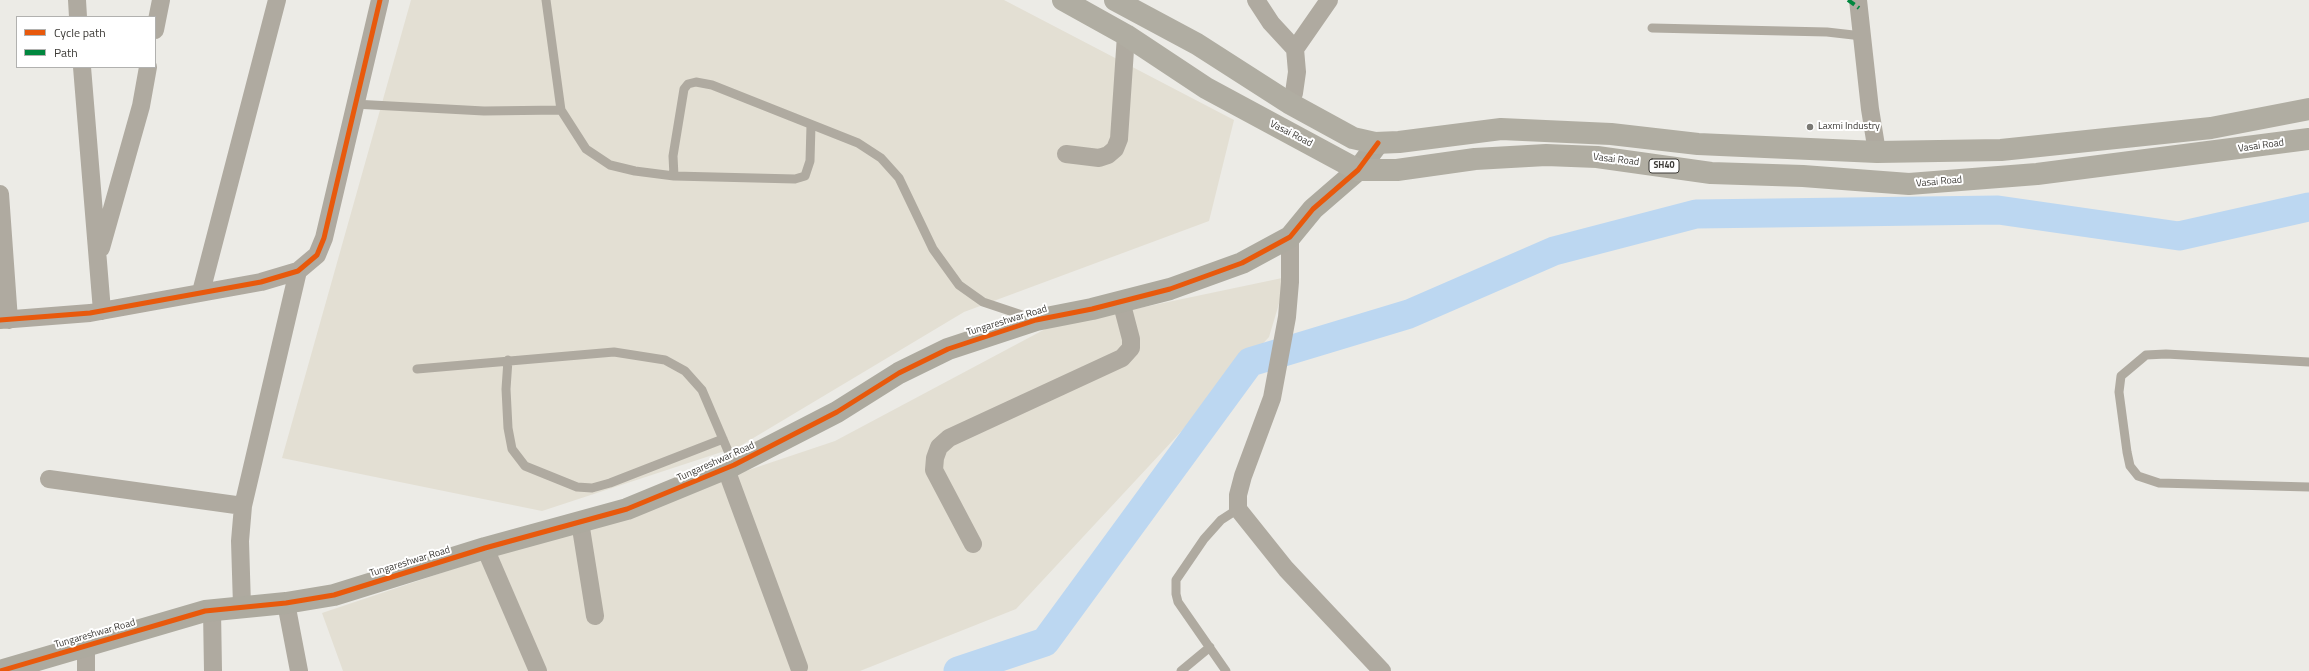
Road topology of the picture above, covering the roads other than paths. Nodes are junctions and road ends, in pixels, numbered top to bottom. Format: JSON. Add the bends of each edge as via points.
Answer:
{"nodes":[{"id":1,"x":77,"y":0,"type":"edge"},
{"id":2,"x":161,"y":0,"type":"edge"},
{"id":3,"x":276,"y":0,"type":"edge"},
{"id":4,"x":380,"y":0,"type":"edge"},
{"id":5,"x":546,"y":0,"type":"edge"},
{"id":6,"x":1062,"y":0,"type":"edge"},
{"id":7,"x":1115,"y":0,"type":"edge"},
{"id":8,"x":1256,"y":0,"type":"edge"},
{"id":9,"x":1329,"y":0,"type":"edge"},
{"id":10,"x":1858,"y":0,"type":"edge"},
{"id":11,"x":78,"y":16,"type":"edge"},
{"id":12,"x":156,"y":25,"type":"edge"},
{"id":13,"x":1652,"y":28,"type":"dead end"},
{"id":14,"x":1126,"y":35,"type":"junction"},
{"id":15,"x":1862,"y":36,"type":"junction"},
{"id":16,"x":1295,"y":49,"type":"junction"},
{"id":17,"x":82,"y":68,"type":"edge"},
{"id":18,"x":148,"y":68,"type":"edge"},
{"id":19,"x":1289,"y":103,"type":"junction"},
{"id":20,"x":354,"y":104,"type":"junction"},
{"id":21,"x":2309,"y":109,"type":"edge"},
{"id":22,"x":561,"y":110,"type":"junction"},
{"id":23,"x":811,"y":125,"type":"junction"},
{"id":24,"x":2309,"y":139,"type":"edge"},
{"id":25,"x":1378,"y":143,"type":"junction"},
{"id":26,"x":1877,"y":152,"type":"junction"},
{"id":27,"x":1066,"y":154,"type":"dead end"},
{"id":28,"x":1358,"y":170,"type":"junction"},
{"id":29,"x":674,"y":176,"type":"junction"},
{"id":30,"x":0,"y":194,"type":"edge"},
{"id":31,"x":1290,"y":236,"type":"junction"},
{"id":32,"x":98,"y":260,"type":"junction"},
{"id":33,"x":298,"y":271,"type":"junction"},
{"id":34,"x":201,"y":292,"type":"junction"},
{"id":35,"x":1121,"y":301,"type":"junction"},
{"id":36,"x":102,"y":311,"type":"junction"},
{"id":37,"x":4,"y":320,"type":"edge"},
{"id":38,"x":1036,"y":320,"type":"junction"},
{"id":39,"x":508,"y":360,"type":"junction"},
{"id":40,"x":2309,"y":362,"type":"edge"},
{"id":41,"x":417,"y":369,"type":"dead end"},
{"id":42,"x":723,"y":438,"type":"junction"},
{"id":43,"x":730,"y":467,"type":"junction"},
{"id":44,"x":49,"y":479,"type":"dead end"},
{"id":45,"x":2309,"y":487,"type":"edge"},
{"id":46,"x":243,"y":506,"type":"junction"},
{"id":47,"x":1238,"y":509,"type":"junction"},
{"id":48,"x":580,"y":522,"type":"junction"},
{"id":49,"x":973,"y":544,"type":"dead end"},
{"id":50,"x":486,"y":548,"type":"junction"},
{"id":51,"x":286,"y":603,"type":"junction"},
{"id":52,"x":242,"y":606,"type":"junction"},
{"id":53,"x":212,"y":610,"type":"junction"},
{"id":54,"x":595,"y":616,"type":"dead end"},
{"id":55,"x":86,"y":646,"type":"junction"},
{"id":56,"x":1210,"y":647,"type":"junction"},
{"id":57,"x":800,"y":667,"type":"dead end"},
{"id":58,"x":0,"y":671,"type":"edge"},
{"id":59,"x":86,"y":671,"type":"edge"},
{"id":60,"x":213,"y":671,"type":"edge"},
{"id":61,"x":299,"y":671,"type":"edge"},
{"id":62,"x":538,"y":671,"type":"edge"},
{"id":63,"x":1181,"y":671,"type":"edge"},
{"id":64,"x":1226,"y":671,"type":"edge"},
{"id":65,"x":1382,"y":671,"type":"edge"}],
"edges":[{"from":1,"to":11,"type":"street"},
{"from":2,"to":12,"type":"street"},
{"from":3,"to":34,"type":"street"},
{"from":4,"to":20,"type":"street"},
{"from":5,"to":22,"type":"lane"},
{"from":6,"to":14,"type":"main road","name":"Vasai Road","number":"SH40"},
{"from":7,"to":19,"type":"main road","via":[[1197,44]]},
{"from":8,"to":16,"type":"street","via":[[1271,23]]},
{"from":9,"to":16,"type":"street"},
{"from":10,"to":15,"type":"street"},
{"from":13,"to":15,"type":"lane","via":[[1827,32]]},
{"from":14,"to":27,"type":"street","via":[[1119,140],[1115,149],[1099,158]]},
{"from":14,"to":28,"type":"main road","name":"Vasai Road","number":"SH40","via":[[1206,88]]},
{"from":15,"to":26,"type":"street"},
{"from":16,"to":19,"type":"street","via":[[1297,72],[1294,93]]},
{"from":17,"to":32,"type":"street"},
{"from":18,"to":32,"type":"street","via":[[141,106]]},
{"from":19,"to":25,"type":"main road","via":[[1353,138]]},
{"from":20,"to":22,"type":"lane","via":[[476,111]]},
{"from":20,"to":33,"type":"street","via":[[324,238],[317,255]]},
{"from":21,"to":26,"type":"main road","via":[[2211,128],[2017,148]]},
{"from":22,"to":29,"type":"lane","via":[[586,149],[610,165]]},
{"from":23,"to":29,"type":"lane","via":[[810,161],[805,176],[795,179]]},
{"from":23,"to":29,"type":"lane","via":[[712,86],[696,82],[688,84],[684,89],[675,149]]},
{"from":23,"to":38,"type":"lane","via":[[858,144],[881,158],[899,178],[933,249],[959,285],[983,302]]},
{"from":24,"to":28,"type":"main road","name":"Vasai Road","number":"SH40","via":[[2037,174],[1909,184],[1803,176],[1711,173],[1597,157],[1546,155],[1475,159],[1397,170]]},
{"from":25,"to":26,"type":"main road","via":[[1501,129],[1611,134],[1698,144]]},
{"from":25,"to":28,"type":"street","name":"Tungareshwar Road"},
{"from":28,"to":31,"type":"street","name":"Tungareshwar Road","via":[[1313,209]]},
{"from":30,"to":37,"type":"street"},
{"from":31,"to":35,"type":"street","name":"Tungareshwar Road","via":[[1242,263],[1170,289]]},
{"from":31,"to":47,"type":"street","via":[[1287,317],[1272,398],[1243,476],[1238,495]]},
{"from":32,"to":36,"type":"street"},
{"from":33,"to":34,"type":"street","via":[[261,282]]},
{"from":33,"to":46,"type":"street"},
{"from":34,"to":36,"type":"street"},
{"from":35,"to":38,"type":"street","name":"Tungareshwar Road"},
{"from":35,"to":49,"type":"street","via":[[1131,339],[1130,348],[1122,358],[948,438],[939,447],[934,470]]},
{"from":36,"to":37,"type":"street"},
{"from":38,"to":43,"type":"street","name":"Tungareshwar Road","via":[[948,349],[898,373],[837,412]]},
{"from":39,"to":41,"type":"lane"},
{"from":39,"to":42,"type":"lane","via":[[614,352],[665,360],[686,371],[702,390]]},
{"from":39,"to":42,"type":"lane","via":[[506,389],[512,449],[525,466],[577,487],[592,488],[610,483]]},
{"from":40,"to":45,"type":"lane","via":[[2146,355],[2121,376],[2119,392],[2130,466],[2138,476],[2159,483]]},
{"from":42,"to":43,"type":"lane"},
{"from":43,"to":48,"type":"street","name":"Tungareshwar Road","via":[[627,509]]},
{"from":43,"to":57,"type":"street"},
{"from":44,"to":46,"type":"street"},
{"from":46,"to":52,"type":"street","via":[[240,541]]},
{"from":47,"to":56,"type":"lane","via":[[1221,520],[1204,539],[1176,580],[1178,602]]},
{"from":47,"to":65,"type":"street","via":[[1286,569]]},
{"from":48,"to":50,"type":"street","name":"Tungareshwar Road"},
{"from":48,"to":54,"type":"street"},
{"from":50,"to":51,"type":"street","name":"Tungareshwar Road","via":[[334,595]]},
{"from":50,"to":62,"type":"street"},
{"from":51,"to":52,"type":"street","name":"Tungareshwar Road"},
{"from":51,"to":61,"type":"street"},
{"from":52,"to":53,"type":"street","name":"Tungareshwar Road"},
{"from":53,"to":55,"type":"street","name":"Tungareshwar Road"},
{"from":53,"to":60,"type":"street"},
{"from":55,"to":58,"type":"street","name":"Tungareshwar Road"},
{"from":55,"to":59,"type":"street"},
{"from":56,"to":63,"type":"lane"},
{"from":56,"to":64,"type":"lane"}]}
